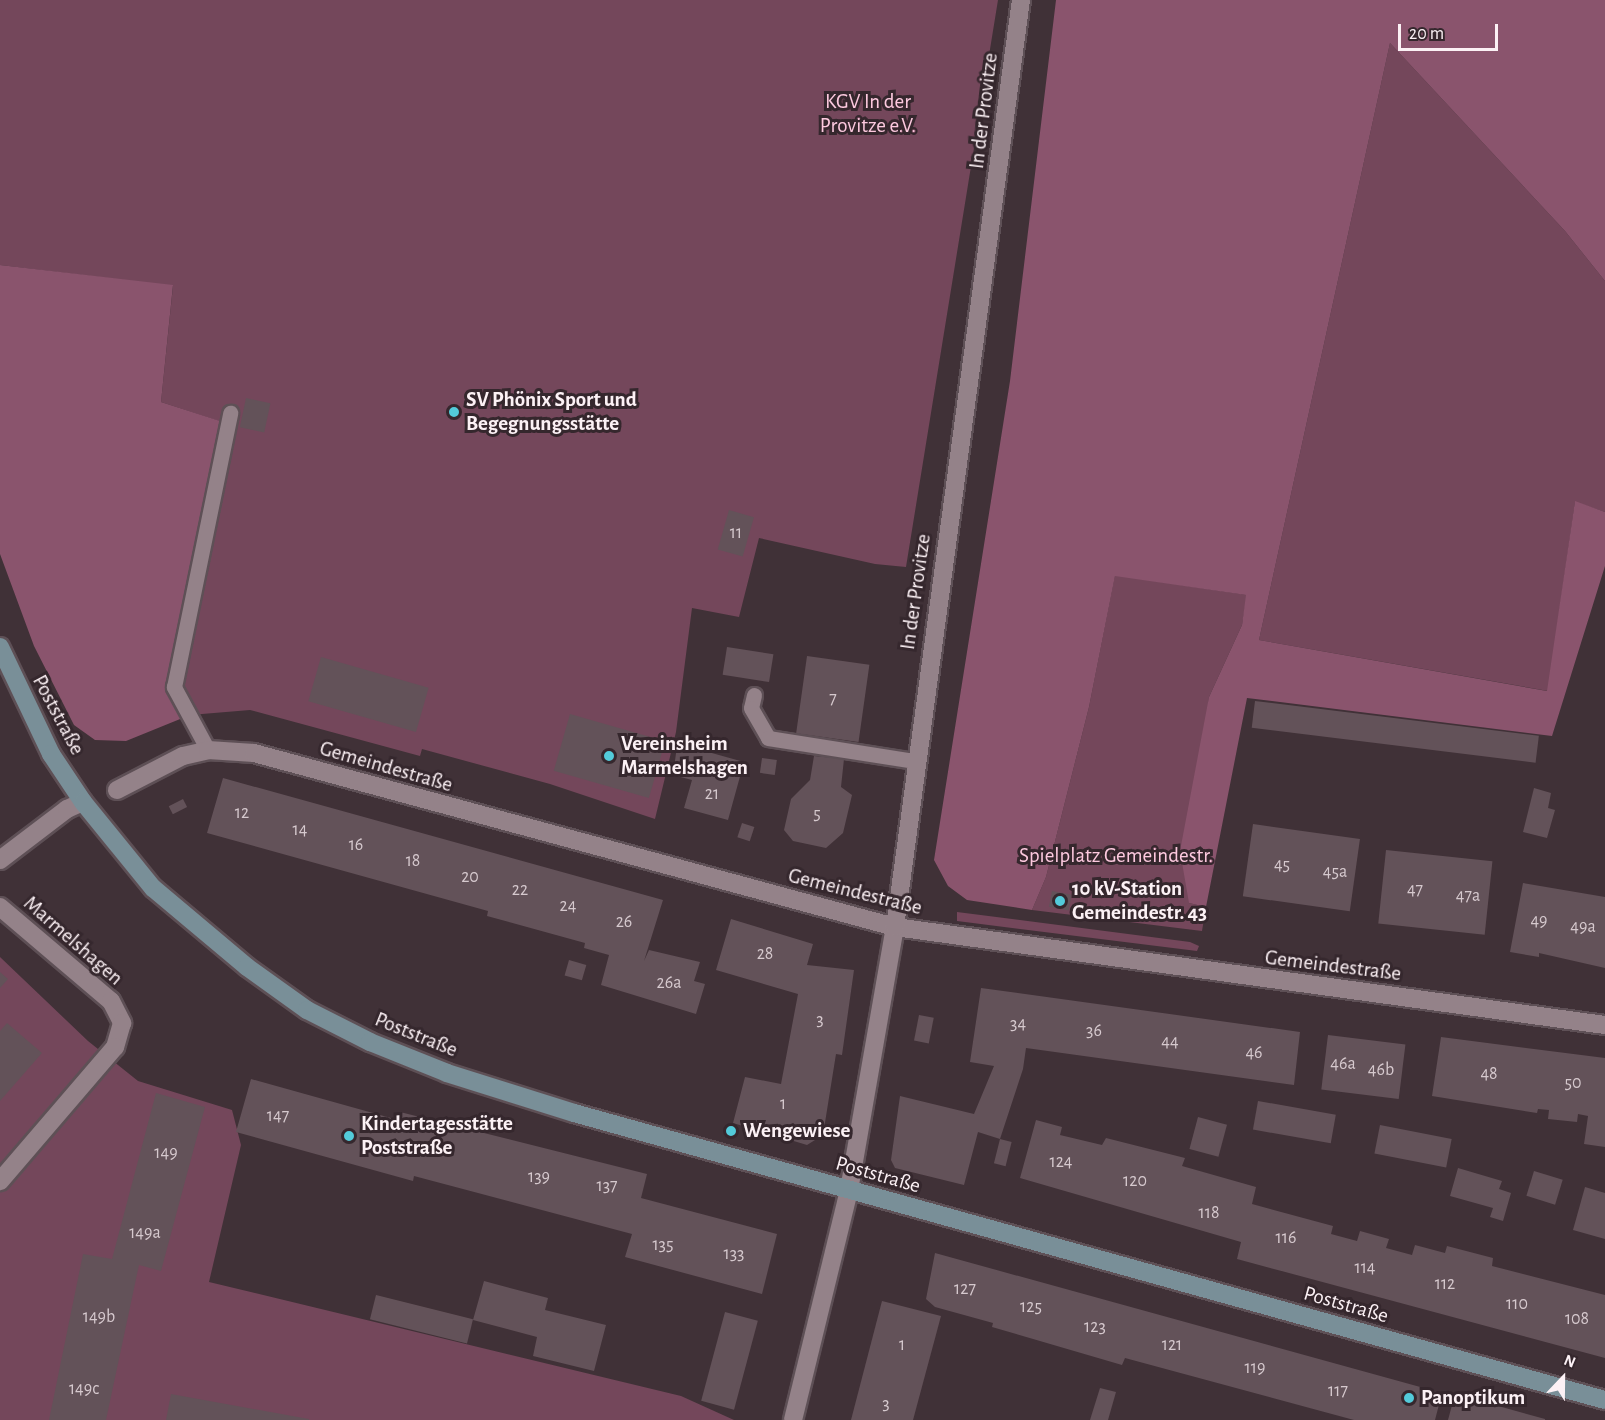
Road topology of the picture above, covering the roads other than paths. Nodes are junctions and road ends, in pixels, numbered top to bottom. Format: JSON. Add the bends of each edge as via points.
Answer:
{"nodes":[{"id":1,"x":1021,"y":0,"type":"edge"},
{"id":2,"x":230,"y":413,"type":"dead end"},
{"id":3,"x":0,"y":647,"type":"edge"},
{"id":4,"x":754,"y":695,"type":"dead end"},
{"id":5,"x":208,"y":750,"type":"junction"},
{"id":6,"x":915,"y":761,"type":"junction"},
{"id":7,"x":117,"y":790,"type":"dead end"},
{"id":8,"x":83,"y":802,"type":"junction"},
{"id":9,"x":0,"y":860,"type":"edge"},
{"id":10,"x":0,"y":907,"type":"edge"},
{"id":11,"x":895,"y":927,"type":"junction"},
{"id":12,"x":1605,"y":1025,"type":"edge"},
{"id":13,"x":0,"y":1181,"type":"edge"},
{"id":14,"x":849,"y":1190,"type":"junction"},
{"id":15,"x":1605,"y":1401,"type":"edge"},
{"id":16,"x":793,"y":1420,"type":"edge"}],
"edges":[{"from":1,"to":6,"type":"street","name":"In der Provitze"},
{"from":2,"to":5,"type":"lane","via":[[174,687]]},
{"from":3,"to":8,"type":"street","name":"Poststraße","via":[[51,754]]},
{"from":4,"to":6,"type":"lane","via":[[752,708],[768,738]]},
{"from":5,"to":7,"type":"street","name":"Gemeindestraße","via":[[157,766]]},
{"from":5,"to":11,"type":"street","name":"Gemeindestraße","via":[[254,753]]},
{"from":6,"to":11,"type":"street","name":"In der Provitze"},
{"from":8,"to":9,"type":"street","via":[[67,809]]},
{"from":8,"to":14,"type":"street","name":"Poststraße","via":[[153,888],[200,931],[307,1010],[370,1042],[512,1094]]},
{"from":10,"to":13,"type":"street","name":"Marmelshagen","via":[[111,1001],[122,1023],[115,1047]]},
{"from":11,"to":12,"type":"street","name":"Gemeindestraße"},
{"from":11,"to":14,"type":"street","name":"In der Provitze"},
{"from":14,"to":15,"type":"street","name":"Poststraße"},
{"from":14,"to":16,"type":"street"}]}
